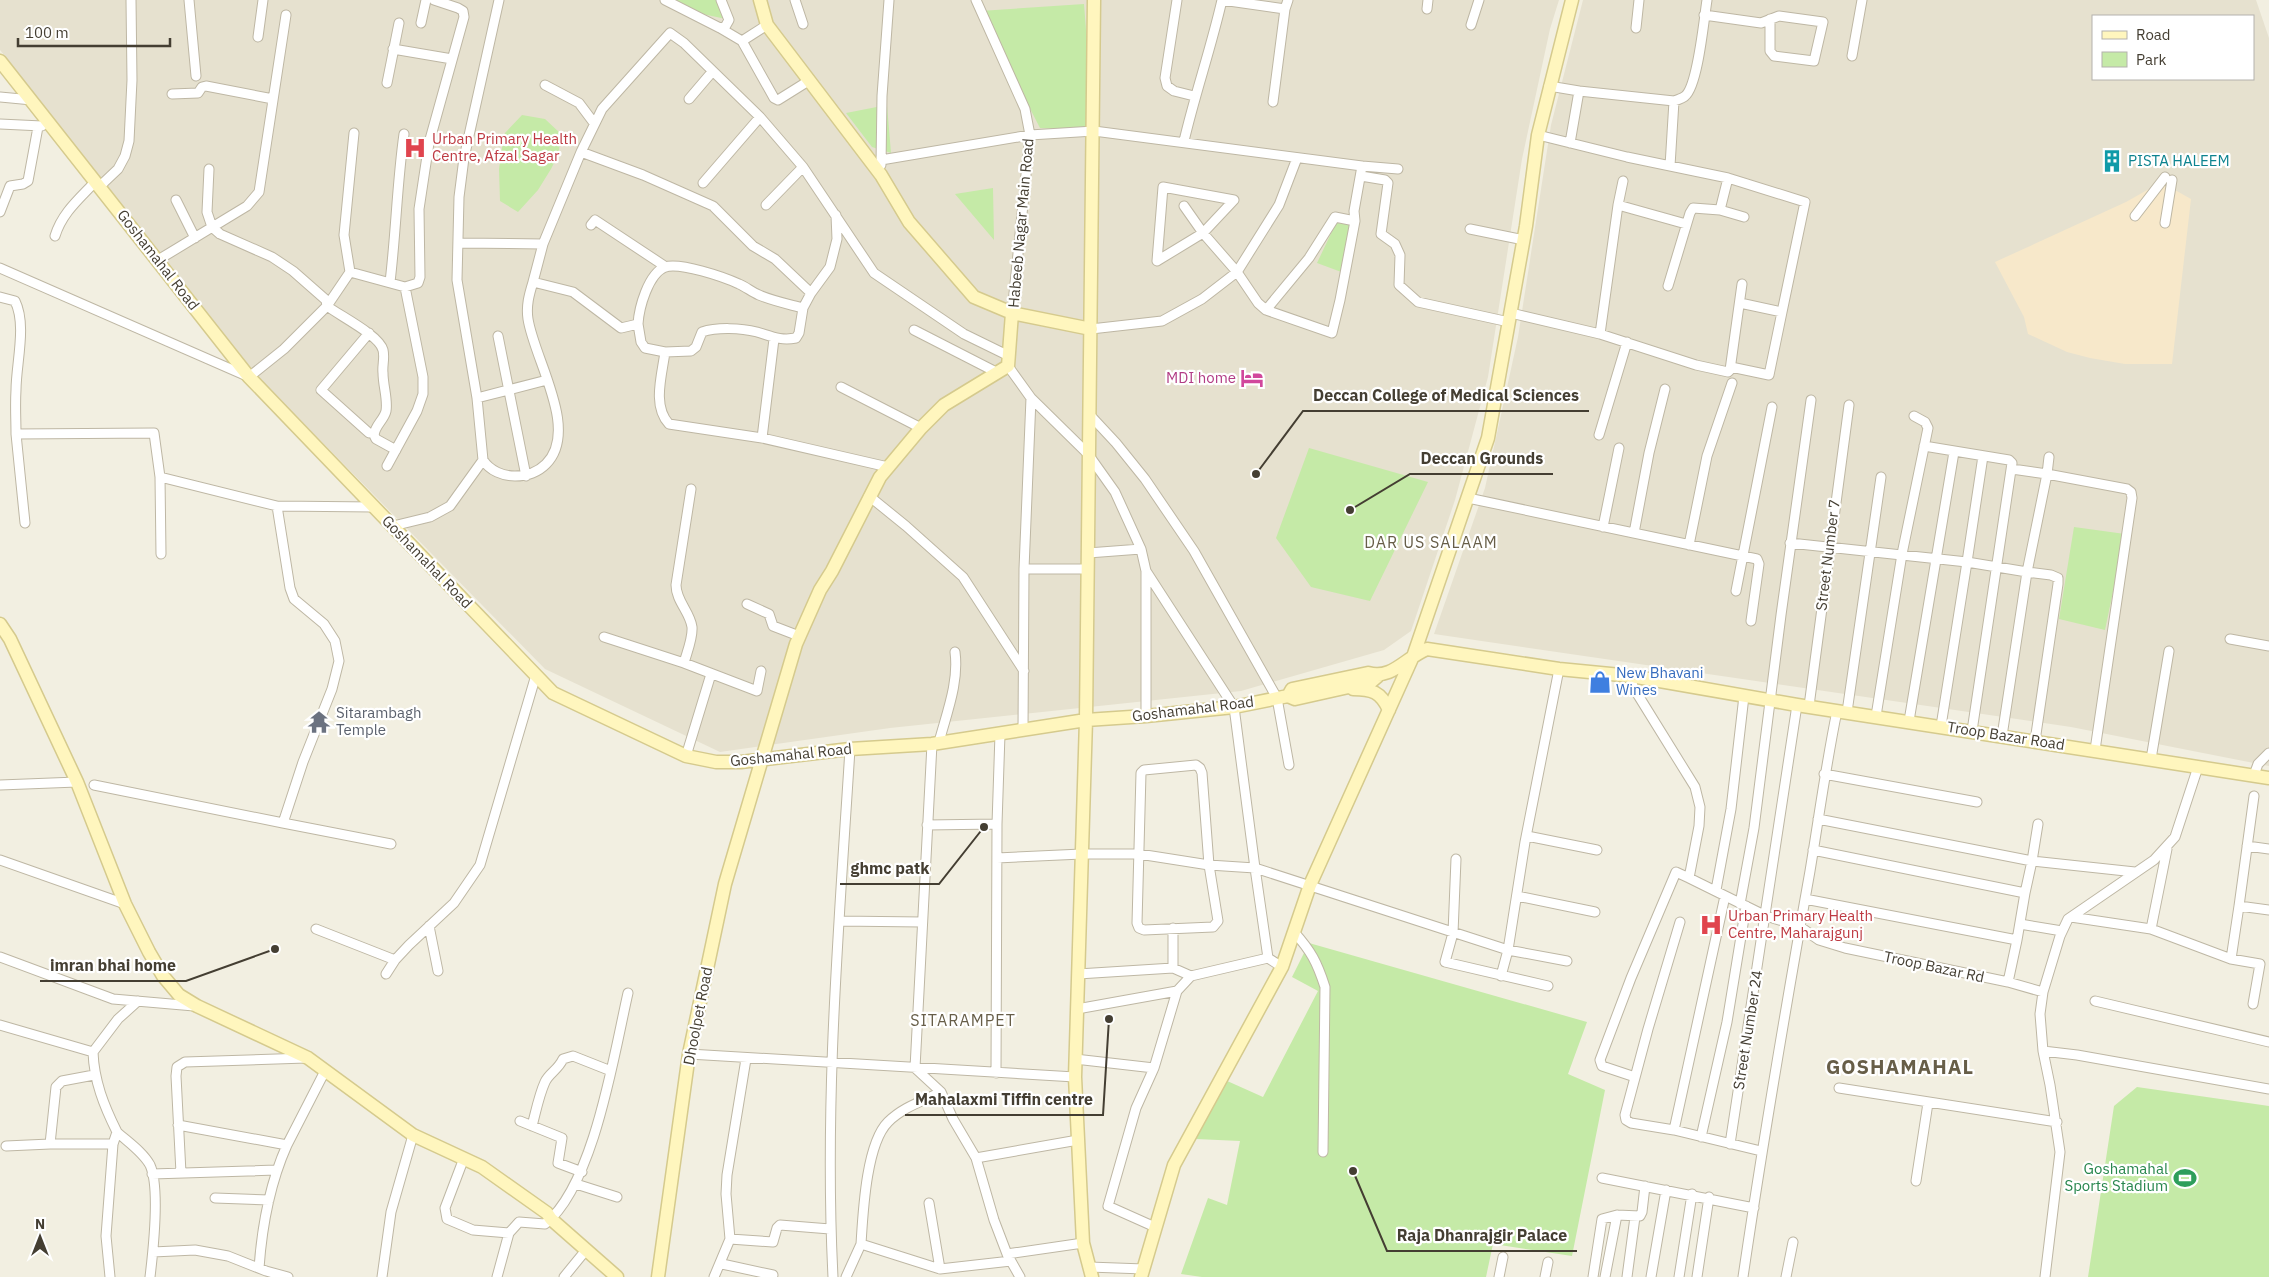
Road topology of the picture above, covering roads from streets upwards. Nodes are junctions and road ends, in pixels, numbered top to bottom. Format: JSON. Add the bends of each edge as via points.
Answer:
{"nodes":[{"id":1,"x":131,"y":0,"type":"edge"},
{"id":2,"x":189,"y":0,"type":"edge"},
{"id":3,"x":263,"y":0,"type":"edge"},
{"id":4,"x":426,"y":0,"type":"edge"},
{"id":5,"x":434,"y":0,"type":"edge"},
{"id":6,"x":499,"y":0,"type":"edge"},
{"id":7,"x":665,"y":0,"type":"edge"},
{"id":8,"x":721,"y":0,"type":"edge"},
{"id":9,"x":760,"y":0,"type":"edge"},
{"id":10,"x":795,"y":0,"type":"edge"},
{"id":11,"x":889,"y":0,"type":"edge"},
{"id":12,"x":976,"y":0,"type":"edge"},
{"id":13,"x":1094,"y":0,"type":"edge"},
{"id":14,"x":1177,"y":0,"type":"edge"},
{"id":15,"x":1222,"y":0,"type":"edge"},
{"id":16,"x":1479,"y":0,"type":"edge"},
{"id":17,"x":1572,"y":0,"type":"edge"},
{"id":18,"x":1639,"y":0,"type":"edge"},
{"id":19,"x":1707,"y":0,"type":"edge"},
{"id":20,"x":1862,"y":0,"type":"edge"},
{"id":21,"x":1287,"y":4,"type":"edge"},
{"id":22,"x":286,"y":15,"type":"dead end"},
{"id":23,"x":1704,"y":15,"type":"junction"},
{"id":24,"x":1770,"y":19,"type":"junction"},
{"id":25,"x":398,"y":22,"type":"dead end"},
{"id":26,"x":421,"y":23,"type":"dead end"},
{"id":27,"x":803,"y":24,"type":"dead end"},
{"id":28,"x":767,"y":25,"type":"junction"},
{"id":29,"x":1471,"y":25,"type":"dead end"},
{"id":30,"x":720,"y":28,"type":"junction"},
{"id":31,"x":1636,"y":28,"type":"dead end"},
{"id":32,"x":258,"y":36,"type":"dead end"},
{"id":33,"x":742,"y":41,"type":"junction"},
{"id":34,"x":394,"y":50,"type":"junction"},
{"id":35,"x":1852,"y":56,"type":"dead end"},
{"id":36,"x":452,"y":59,"type":"junction"},
{"id":37,"x":0,"y":61,"type":"edge"},
{"id":38,"x":712,"y":72,"type":"junction"},
{"id":39,"x":196,"y":76,"type":"dead end"},
{"id":40,"x":810,"y":80,"type":"junction"},
{"id":41,"x":387,"y":83,"type":"dead end"},
{"id":42,"x":545,"y":85,"type":"dead end"},
{"id":43,"x":1550,"y":86,"type":"junction"},
{"id":44,"x":1579,"y":91,"type":"junction"},
{"id":45,"x":172,"y":94,"type":"dead end"},
{"id":46,"x":1194,"y":96,"type":"junction"},
{"id":47,"x":0,"y":97,"type":"edge"},
{"id":48,"x":273,"y":99,"type":"junction"},
{"id":49,"x":689,"y":99,"type":"dead end"},
{"id":50,"x":32,"y":100,"type":"junction"},
{"id":51,"x":1674,"y":101,"type":"junction"},
{"id":52,"x":1273,"y":102,"type":"dead end"},
{"id":53,"x":760,"y":117,"type":"junction"},
{"id":54,"x":594,"y":122,"type":"junction"},
{"id":55,"x":0,"y":124,"type":"edge"},
{"id":56,"x":43,"y":124,"type":"junction"},
{"id":57,"x":1094,"y":131,"type":"junction"},
{"id":58,"x":354,"y":133,"type":"dead end"},
{"id":59,"x":404,"y":134,"type":"dead end"},
{"id":60,"x":1030,"y":134,"type":"junction"},
{"id":61,"x":1538,"y":134,"type":"junction"},
{"id":62,"x":1184,"y":141,"type":"junction"},
{"id":63,"x":1570,"y":143,"type":"junction"},
{"id":64,"x":582,"y":152,"type":"junction"},
{"id":65,"x":1296,"y":158,"type":"junction"},
{"id":66,"x":881,"y":160,"type":"junction"},
{"id":67,"x":1670,"y":166,"type":"junction"},
{"id":68,"x":803,"y":167,"type":"junction"},
{"id":69,"x":209,"y":168,"type":"dead end"},
{"id":70,"x":1398,"y":168,"type":"dead end"},
{"id":71,"x":1362,"y":171,"type":"junction"},
{"id":72,"x":881,"y":175,"type":"junction"},
{"id":73,"x":1728,"y":178,"type":"junction"},
{"id":74,"x":1623,"y":181,"type":"dead end"},
{"id":75,"x":703,"y":183,"type":"dead end"},
{"id":76,"x":97,"y":185,"type":"junction"},
{"id":77,"x":176,"y":200,"type":"dead end"},
{"id":78,"x":766,"y":205,"type":"dead end"},
{"id":79,"x":1618,"y":205,"type":"junction"},
{"id":80,"x":1184,"y":206,"type":"dead end"},
{"id":81,"x":1720,"y":210,"type":"junction"},
{"id":82,"x":0,"y":212,"type":"edge"},
{"id":83,"x":836,"y":215,"type":"junction"},
{"id":84,"x":2135,"y":216,"type":"dead end"},
{"id":85,"x":1744,"y":217,"type":"dead end"},
{"id":86,"x":1355,"y":220,"type":"junction"},
{"id":87,"x":2166,"y":223,"type":"dead end"},
{"id":88,"x":1686,"y":224,"type":"junction"},
{"id":89,"x":591,"y":225,"type":"dead end"},
{"id":90,"x":212,"y":227,"type":"junction"},
{"id":91,"x":1470,"y":229,"type":"dead end"},
{"id":92,"x":1203,"y":233,"type":"junction"},
{"id":93,"x":54,"y":236,"type":"dead end"},
{"id":94,"x":194,"y":238,"type":"junction"},
{"id":95,"x":1524,"y":240,"type":"junction"},
{"id":96,"x":458,"y":243,"type":"junction"},
{"id":97,"x":543,"y":244,"type":"junction"},
{"id":98,"x":158,"y":260,"type":"junction"},
{"id":99,"x":666,"y":267,"type":"junction"},
{"id":100,"x":0,"y":268,"type":"edge"},
{"id":101,"x":350,"y":272,"type":"junction"},
{"id":102,"x":1237,"y":272,"type":"junction"},
{"id":103,"x":390,"y":282,"type":"junction"},
{"id":104,"x":533,"y":282,"type":"junction"},
{"id":105,"x":1742,"y":284,"type":"dead end"},
{"id":106,"x":1668,"y":286,"type":"dead end"},
{"id":107,"x":406,"y":287,"type":"junction"},
{"id":108,"x":811,"y":293,"type":"junction"},
{"id":109,"x":0,"y":297,"type":"edge"},
{"id":110,"x":1740,"y":303,"type":"junction"},
{"id":111,"x":327,"y":306,"type":"junction"},
{"id":112,"x":803,"y":308,"type":"junction"},
{"id":113,"x":1266,"y":310,"type":"junction"},
{"id":114,"x":1782,"y":312,"type":"junction"},
{"id":115,"x":1012,"y":313,"type":"junction"},
{"id":116,"x":1510,"y":317,"type":"junction"},
{"id":117,"x":638,"y":324,"type":"junction"},
{"id":118,"x":1091,"y":329,"type":"junction"},
{"id":119,"x":914,"y":330,"type":"dead end"},
{"id":120,"x":369,"y":333,"type":"junction"},
{"id":121,"x":1600,"y":334,"type":"junction"},
{"id":122,"x":498,"y":336,"type":"dead end"},
{"id":123,"x":774,"y":339,"type":"junction"},
{"id":124,"x":1627,"y":342,"type":"junction"},
{"id":125,"x":664,"y":352,"type":"junction"},
{"id":126,"x":1009,"y":361,"type":"junction"},
{"id":127,"x":1731,"y":367,"type":"junction"},
{"id":128,"x":996,"y":372,"type":"junction"},
{"id":129,"x":250,"y":377,"type":"junction"},
{"id":130,"x":547,"y":380,"type":"junction"},
{"id":131,"x":1732,"y":383,"type":"dead end"},
{"id":132,"x":841,"y":387,"type":"dead end"},
{"id":133,"x":1665,"y":388,"type":"dead end"},
{"id":134,"x":510,"y":390,"type":"junction"},
{"id":135,"x":477,"y":398,"type":"junction"},
{"id":136,"x":1032,"y":398,"type":"junction"},
{"id":137,"x":1811,"y":400,"type":"dead end"},
{"id":138,"x":1849,"y":405,"type":"dead end"},
{"id":139,"x":1772,"y":407,"type":"dead end"},
{"id":140,"x":1088,"y":413,"type":"junction"},
{"id":141,"x":1914,"y":416,"type":"dead end"},
{"id":142,"x":921,"y":428,"type":"junction"},
{"id":143,"x":369,"y":433,"type":"dead end"},
{"id":144,"x":16,"y":434,"type":"junction"},
{"id":145,"x":1599,"y":435,"type":"dead end"},
{"id":146,"x":762,"y":438,"type":"junction"},
{"id":147,"x":1924,"y":446,"type":"junction"},
{"id":148,"x":1619,"y":448,"type":"dead end"},
{"id":149,"x":396,"y":450,"type":"junction"},
{"id":150,"x":1954,"y":452,"type":"junction"},
{"id":151,"x":1088,"y":454,"type":"junction"},
{"id":152,"x":1983,"y":456,"type":"junction"},
{"id":153,"x":2049,"y":457,"type":"dead end"},
{"id":154,"x":483,"y":460,"type":"junction"},
{"id":155,"x":387,"y":466,"type":"dead end"},
{"id":156,"x":888,"y":467,"type":"junction"},
{"id":157,"x":2012,"y":469,"type":"junction"},
{"id":158,"x":2047,"y":474,"type":"junction"},
{"id":159,"x":526,"y":476,"type":"junction"},
{"id":160,"x":160,"y":477,"type":"junction"},
{"id":161,"x":1881,"y":477,"type":"dead end"},
{"id":162,"x":691,"y":489,"type":"dead end"},
{"id":163,"x":868,"y":496,"type":"junction"},
{"id":164,"x":1468,"y":498,"type":"junction"},
{"id":165,"x":278,"y":506,"type":"junction"},
{"id":166,"x":374,"y":506,"type":"junction"},
{"id":167,"x":25,"y":523,"type":"dead end"},
{"id":168,"x":393,"y":526,"type":"junction"},
{"id":169,"x":1603,"y":526,"type":"junction"},
{"id":170,"x":1634,"y":533,"type":"junction"},
{"id":171,"x":1790,"y":543,"type":"junction"},
{"id":172,"x":1689,"y":545,"type":"junction"},
{"id":173,"x":1829,"y":548,"type":"junction"},
{"id":174,"x":1141,"y":550,"type":"junction"},
{"id":175,"x":1870,"y":552,"type":"junction"},
{"id":176,"x":1088,"y":553,"type":"junction"},
{"id":177,"x":161,"y":554,"type":"dead end"},
{"id":178,"x":1902,"y":554,"type":"junction"},
{"id":179,"x":1743,"y":557,"type":"junction"},
{"id":180,"x":1936,"y":559,"type":"junction"},
{"id":181,"x":1967,"y":562,"type":"junction"},
{"id":182,"x":1997,"y":568,"type":"junction"},
{"id":183,"x":1024,"y":569,"type":"junction"},
{"id":184,"x":1088,"y":569,"type":"junction"},
{"id":185,"x":1146,"y":571,"type":"junction"},
{"id":186,"x":2027,"y":572,"type":"junction"},
{"id":187,"x":1736,"y":590,"type":"dead end"},
{"id":188,"x":747,"y":604,"type":"dead end"},
{"id":189,"x":1751,"y":621,"type":"dead end"},
{"id":190,"x":0,"y":624,"type":"edge"},
{"id":191,"x":799,"y":636,"type":"junction"},
{"id":192,"x":604,"y":637,"type":"dead end"},
{"id":193,"x":2230,"y":639,"type":"dead end"},
{"id":194,"x":2269,"y":646,"type":"edge"},
{"id":195,"x":2169,"y":651,"type":"dead end"},
{"id":196,"x":955,"y":652,"type":"dead end"},
{"id":197,"x":1414,"y":654,"type":"junction"},
{"id":198,"x":684,"y":663,"type":"junction"},
{"id":199,"x":1558,"y":670,"type":"junction"},
{"id":200,"x":761,"y":671,"type":"dead end"},
{"id":201,"x":1024,"y":671,"type":"junction"},
{"id":202,"x":711,"y":674,"type":"junction"},
{"id":203,"x":536,"y":675,"type":"junction"},
{"id":204,"x":1378,"y":676,"type":"junction"},
{"id":205,"x":1631,"y":676,"type":"junction"},
{"id":206,"x":1341,"y":689,"type":"junction"},
{"id":207,"x":1744,"y":696,"type":"junction"},
{"id":208,"x":1282,"y":697,"type":"junction"},
{"id":209,"x":1770,"y":699,"type":"junction"},
{"id":210,"x":1803,"y":705,"type":"junction"},
{"id":211,"x":1234,"y":707,"type":"junction"},
{"id":212,"x":1389,"y":710,"type":"junction"},
{"id":213,"x":1842,"y":711,"type":"junction"},
{"id":214,"x":1146,"y":716,"type":"junction"},
{"id":215,"x":1876,"y":716,"type":"junction"},
{"id":216,"x":1086,"y":720,"type":"junction"},
{"id":217,"x":1909,"y":721,"type":"junction"},
{"id":218,"x":1941,"y":726,"type":"junction"},
{"id":219,"x":1023,"y":730,"type":"junction"},
{"id":220,"x":1972,"y":731,"type":"junction"},
{"id":221,"x":1000,"y":734,"type":"junction"},
{"id":222,"x":2002,"y":736,"type":"junction"},
{"id":223,"x":2035,"y":741,"type":"junction"},
{"id":224,"x":936,"y":743,"type":"junction"},
{"id":225,"x":850,"y":749,"type":"junction"},
{"id":226,"x":2095,"y":750,"type":"junction"},
{"id":227,"x":2269,"y":753,"type":"edge"},
{"id":228,"x":686,"y":756,"type":"junction"},
{"id":229,"x":2151,"y":759,"type":"junction"},
{"id":230,"x":763,"y":760,"type":"junction"},
{"id":231,"x":1289,"y":765,"type":"dead end"},
{"id":232,"x":2198,"y":767,"type":"junction"},
{"id":233,"x":1824,"y":774,"type":"junction"},
{"id":234,"x":2254,"y":775,"type":"junction"},
{"id":235,"x":2269,"y":778,"type":"edge"},
{"id":236,"x":77,"y":782,"type":"junction"},
{"id":237,"x":0,"y":785,"type":"edge"},
{"id":238,"x":94,"y":786,"type":"dead end"},
{"id":239,"x":2254,"y":796,"type":"dead end"},
{"id":240,"x":1978,"y":802,"type":"dead end"},
{"id":241,"x":1818,"y":819,"type":"junction"},
{"id":242,"x":283,"y":823,"type":"junction"},
{"id":243,"x":997,"y":824,"type":"junction"},
{"id":244,"x":2038,"y":824,"type":"dead end"},
{"id":245,"x":927,"y":825,"type":"junction"},
{"id":246,"x":1527,"y":836,"type":"junction"},
{"id":247,"x":391,"y":844,"type":"dead end"},
{"id":248,"x":2247,"y":846,"type":"junction"},
{"id":249,"x":2167,"y":849,"type":"junction"},
{"id":250,"x":2269,"y":849,"type":"edge"},
{"id":251,"x":1597,"y":850,"type":"dead end"},
{"id":252,"x":1813,"y":850,"type":"junction"},
{"id":253,"x":1082,"y":854,"type":"junction"},
{"id":254,"x":1139,"y":854,"type":"junction"},
{"id":255,"x":997,"y":858,"type":"junction"},
{"id":256,"x":1456,"y":859,"type":"dead end"},
{"id":257,"x":0,"y":860,"type":"edge"},
{"id":258,"x":2032,"y":861,"type":"junction"},
{"id":259,"x":1209,"y":865,"type":"junction"},
{"id":260,"x":1256,"y":868,"type":"junction"},
{"id":261,"x":2135,"y":872,"type":"junction"},
{"id":262,"x":1689,"y":878,"type":"junction"},
{"id":263,"x":1310,"y":885,"type":"junction"},
{"id":264,"x":1716,"y":890,"type":"junction"},
{"id":265,"x":2025,"y":893,"type":"junction"},
{"id":266,"x":1517,"y":896,"type":"junction"},
{"id":267,"x":1726,"y":896,"type":"junction"},
{"id":268,"x":1805,"y":899,"type":"junction"},
{"id":269,"x":125,"y":904,"type":"junction"},
{"id":270,"x":1743,"y":905,"type":"junction"},
{"id":271,"x":2239,"y":906,"type":"junction"},
{"id":272,"x":2269,"y":910,"type":"edge"},
{"id":273,"x":1595,"y":912,"type":"dead end"},
{"id":274,"x":1766,"y":916,"type":"junction"},
{"id":275,"x":2071,"y":917,"type":"junction"},
{"id":276,"x":839,"y":922,"type":"junction"},
{"id":277,"x":922,"y":922,"type":"junction"},
{"id":278,"x":1680,"y":922,"type":"dead end"},
{"id":279,"x":2020,"y":924,"type":"junction"},
{"id":280,"x":429,"y":926,"type":"junction"},
{"id":281,"x":1799,"y":926,"type":"junction"},
{"id":282,"x":1173,"y":928,"type":"junction"},
{"id":283,"x":316,"y":929,"type":"dead end"},
{"id":284,"x":2151,"y":929,"type":"junction"},
{"id":285,"x":2062,"y":931,"type":"junction"},
{"id":286,"x":1294,"y":932,"type":"junction"},
{"id":287,"x":1453,"y":933,"type":"junction"},
{"id":288,"x":2017,"y":940,"type":"junction"},
{"id":289,"x":1508,"y":950,"type":"junction"},
{"id":290,"x":0,"y":956,"type":"edge"},
{"id":291,"x":1268,"y":958,"type":"junction"},
{"id":292,"x":2231,"y":959,"type":"junction"},
{"id":293,"x":395,"y":960,"type":"junction"},
{"id":294,"x":1567,"y":961,"type":"dead end"},
{"id":295,"x":2264,"y":965,"type":"edge"},
{"id":296,"x":1282,"y":967,"type":"junction"},
{"id":297,"x":1173,"y":968,"type":"junction"},
{"id":298,"x":438,"y":971,"type":"dead end"},
{"id":299,"x":386,"y":974,"type":"dead end"},
{"id":300,"x":1078,"y":974,"type":"junction"},
{"id":301,"x":1191,"y":976,"type":"junction"},
{"id":302,"x":1501,"y":976,"type":"junction"},
{"id":303,"x":2008,"y":982,"type":"junction"},
{"id":304,"x":1548,"y":986,"type":"dead end"},
{"id":305,"x":1177,"y":991,"type":"junction"},
{"id":306,"x":2043,"y":992,"type":"junction"},
{"id":307,"x":628,"y":993,"type":"dead end"},
{"id":308,"x":138,"y":1001,"type":"junction"},
{"id":309,"x":2095,"y":1001,"type":"dead end"},
{"id":310,"x":2252,"y":1004,"type":"dead end"},
{"id":311,"x":197,"y":1006,"type":"junction"},
{"id":312,"x":1077,"y":1009,"type":"junction"},
{"id":313,"x":0,"y":1025,"type":"edge"},
{"id":314,"x":2269,"y":1042,"type":"edge"},
{"id":315,"x":2043,"y":1051,"type":"junction"},
{"id":316,"x":93,"y":1052,"type":"junction"},
{"id":317,"x":689,"y":1054,"type":"junction"},
{"id":318,"x":308,"y":1058,"type":"junction"},
{"id":319,"x":746,"y":1059,"type":"junction"},
{"id":320,"x":1075,"y":1059,"type":"junction"},
{"id":321,"x":833,"y":1064,"type":"junction"},
{"id":322,"x":915,"y":1068,"type":"junction"},
{"id":323,"x":1154,"y":1068,"type":"junction"},
{"id":324,"x":325,"y":1071,"type":"junction"},
{"id":325,"x":610,"y":1071,"type":"junction"},
{"id":326,"x":996,"y":1073,"type":"junction"},
{"id":327,"x":94,"y":1075,"type":"junction"},
{"id":328,"x":1635,"y":1077,"type":"junction"},
{"id":329,"x":1075,"y":1078,"type":"junction"},
{"id":330,"x":1839,"y":1088,"type":"dead end"},
{"id":331,"x":2269,"y":1089,"type":"edge"},
{"id":332,"x":941,"y":1092,"type":"junction"},
{"id":333,"x":1928,"y":1103,"type":"junction"},
{"id":334,"x":520,"y":1121,"type":"dead end"},
{"id":335,"x":2056,"y":1122,"type":"junction"},
{"id":336,"x":178,"y":1125,"type":"junction"},
{"id":337,"x":532,"y":1126,"type":"junction"},
{"id":338,"x":1674,"y":1130,"type":"junction"},
{"id":339,"x":117,"y":1132,"type":"junction"},
{"id":340,"x":413,"y":1135,"type":"junction"},
{"id":341,"x":1701,"y":1137,"type":"junction"},
{"id":342,"x":1078,"y":1140,"type":"junction"},
{"id":343,"x":50,"y":1144,"type":"junction"},
{"id":344,"x":113,"y":1144,"type":"junction"},
{"id":345,"x":1730,"y":1144,"type":"junction"},
{"id":346,"x":288,"y":1145,"type":"junction"},
{"id":347,"x":6,"y":1146,"type":"dead end"},
{"id":348,"x":1761,"y":1151,"type":"junction"},
{"id":349,"x":1323,"y":1152,"type":"dead end"},
{"id":350,"x":464,"y":1158,"type":"junction"},
{"id":351,"x":976,"y":1158,"type":"junction"},
{"id":352,"x":276,"y":1170,"type":"junction"},
{"id":353,"x":582,"y":1172,"type":"junction"},
{"id":354,"x":181,"y":1173,"type":"junction"},
{"id":355,"x":152,"y":1174,"type":"junction"},
{"id":356,"x":1602,"y":1178,"type":"dead end"},
{"id":357,"x":1916,"y":1181,"type":"dead end"},
{"id":358,"x":576,"y":1184,"type":"junction"},
{"id":359,"x":1646,"y":1186,"type":"junction"},
{"id":360,"x":1666,"y":1190,"type":"junction"},
{"id":361,"x":1692,"y":1194,"type":"junction"},
{"id":362,"x":617,"y":1197,"type":"dead end"},
{"id":363,"x":1710,"y":1197,"type":"junction"},
{"id":364,"x":215,"y":1198,"type":"dead end"},
{"id":365,"x":269,"y":1200,"type":"junction"},
{"id":366,"x":929,"y":1203,"type":"dead end"},
{"id":367,"x":1754,"y":1208,"type":"junction"},
{"id":368,"x":1617,"y":1214,"type":"junction"},
{"id":369,"x":1635,"y":1217,"type":"junction"},
{"id":370,"x":551,"y":1219,"type":"junction"},
{"id":371,"x":1155,"y":1228,"type":"junction"},
{"id":372,"x":830,"y":1229,"type":"junction"},
{"id":373,"x":509,"y":1233,"type":"junction"},
{"id":374,"x":730,"y":1239,"type":"junction"},
{"id":375,"x":1793,"y":1242,"type":"dead end"},
{"id":376,"x":1084,"y":1243,"type":"junction"},
{"id":377,"x":861,"y":1244,"type":"junction"},
{"id":378,"x":586,"y":1250,"type":"junction"},
{"id":379,"x":153,"y":1252,"type":"junction"},
{"id":380,"x":1503,"y":1257,"type":"dead end"},
{"id":381,"x":1009,"y":1258,"type":"junction"},
{"id":382,"x":1548,"y":1262,"type":"dead end"},
{"id":383,"x":722,"y":1264,"type":"junction"},
{"id":384,"x":940,"y":1269,"type":"junction"},
{"id":385,"x":263,"y":1272,"type":"edge"},
{"id":386,"x":1091,"y":1272,"type":"edge"},
{"id":387,"x":1143,"y":1273,"type":"edge"},
{"id":388,"x":773,"y":1275,"type":"dead end"},
{"id":389,"x":565,"y":1276,"type":"edge"},
{"id":390,"x":110,"y":1277,"type":"edge"},
{"id":391,"x":150,"y":1277,"type":"edge"},
{"id":392,"x":288,"y":1277,"type":"edge"},
{"id":393,"x":382,"y":1277,"type":"edge"},
{"id":394,"x":497,"y":1277,"type":"edge"},
{"id":395,"x":617,"y":1277,"type":"edge"},
{"id":396,"x":658,"y":1277,"type":"edge"},
{"id":397,"x":714,"y":1277,"type":"edge"},
{"id":398,"x":833,"y":1277,"type":"edge"},
{"id":399,"x":846,"y":1277,"type":"edge"},
{"id":400,"x":1020,"y":1277,"type":"edge"},
{"id":401,"x":1499,"y":1277,"type":"edge"},
{"id":402,"x":1545,"y":1277,"type":"edge"},
{"id":403,"x":1593,"y":1277,"type":"edge"},
{"id":404,"x":1605,"y":1277,"type":"edge"},
{"id":405,"x":1627,"y":1277,"type":"edge"},
{"id":406,"x":1651,"y":1277,"type":"edge"},
{"id":407,"x":1679,"y":1277,"type":"edge"},
{"id":408,"x":1697,"y":1277,"type":"edge"},
{"id":409,"x":1744,"y":1277,"type":"edge"},
{"id":410,"x":1786,"y":1277,"type":"edge"},
{"id":411,"x":2045,"y":1277,"type":"edge"}],
"edges":[{"from":1,"to":76,"type":"street","via":[[129,140],[118,169]]},
{"from":2,"to":39,"type":"street"},
{"from":3,"to":32,"type":"street"},
{"from":4,"to":26,"type":"street"},
{"from":5,"to":36,"type":"street","via":[[463,12]]},
{"from":6,"to":96,"type":"street","via":[[464,158]]},
{"from":7,"to":30,"type":"street"},
{"from":8,"to":30,"type":"street","via":[[728,20],[725,27]]},
{"from":9,"to":28,"type":"street"},
{"from":10,"to":27,"type":"street"},
{"from":11,"to":66,"type":"street"},
{"from":12,"to":60,"type":"street","name":"Habeeb Nagar Main Road","via":[[1025,109]]},
{"from":13,"to":57,"type":"street"},
{"from":14,"to":46,"type":"street","via":[[1165,78],[1167,86],[1174,91]]},
{"from":15,"to":21,"type":"street"},
{"from":15,"to":46,"type":"street"},
{"from":16,"to":29,"type":"street"},
{"from":17,"to":43,"type":"street"},
{"from":18,"to":31,"type":"street"},
{"from":19,"to":23,"type":"street"},
{"from":20,"to":35,"type":"street"},
{"from":21,"to":52,"type":"street"},
{"from":22,"to":48,"type":"street"},
{"from":23,"to":24,"type":"street","via":[[1761,22]]},
{"from":23,"to":51,"type":"street","via":[[1691,85],[1686,96]]},
{"from":24,"to":24,"type":"street","via":[[1786,16],[1823,22],[1814,62],[1774,56],[1770,51]]},
{"from":25,"to":34,"type":"street"},
{"from":28,"to":33,"type":"street"},
{"from":28,"to":40,"type":"street"},
{"from":30,"to":33,"type":"street"},
{"from":33,"to":40,"type":"street","via":[[774,98],[778,100]]},
{"from":34,"to":36,"type":"street"},
{"from":34,"to":41,"type":"street"},
{"from":36,"to":107,"type":"street","via":[[429,143],[421,200],[420,277],[418,284]]},
{"from":37,"to":50,"type":"street","name":"Goshamahal Road"},
{"from":38,"to":49,"type":"street"},
{"from":38,"to":53,"type":"street"},
{"from":38,"to":54,"type":"street","via":[[670,33]]},
{"from":40,"to":72,"type":"street"},
{"from":42,"to":54,"type":"street","via":[[579,103]]},
{"from":43,"to":44,"type":"street"},
{"from":43,"to":61,"type":"street"},
{"from":44,"to":51,"type":"street"},
{"from":44,"to":63,"type":"street"},
{"from":45,"to":48,"type":"street","via":[[198,93],[206,86]]},
{"from":46,"to":62,"type":"street"},
{"from":47,"to":50,"type":"street"},
{"from":48,"to":90,"type":"street","via":[[259,192],[247,206]]},
{"from":50,"to":56,"type":"street","name":"Goshamahal Road"},
{"from":51,"to":67,"type":"street"},
{"from":53,"to":68,"type":"street"},
{"from":53,"to":75,"type":"street"},
{"from":54,"to":64,"type":"street"},
{"from":55,"to":56,"type":"street"},
{"from":56,"to":76,"type":"street","name":"Goshamahal Road"},
{"from":56,"to":82,"type":"street","via":[[28,181],[10,186]]},
{"from":57,"to":60,"type":"street"},
{"from":57,"to":62,"type":"street"},
{"from":57,"to":118,"type":"street"},
{"from":58,"to":101,"type":"street","via":[[344,235]]},
{"from":59,"to":103,"type":"street"},
{"from":60,"to":66,"type":"street"},
{"from":60,"to":115,"type":"street","name":"Habeeb Nagar Main Road"},
{"from":61,"to":63,"type":"street"},
{"from":61,"to":95,"type":"street"},
{"from":62,"to":65,"type":"street"},
{"from":63,"to":67,"type":"street"},
{"from":64,"to":97,"type":"street"},
{"from":64,"to":108,"type":"street","via":[[712,206]]},
{"from":65,"to":71,"type":"street"},
{"from":65,"to":102,"type":"street","via":[[1279,205]]},
{"from":66,"to":72,"type":"street"},
{"from":67,"to":73,"type":"street"},
{"from":68,"to":78,"type":"street"},
{"from":68,"to":83,"type":"street"},
{"from":69,"to":90,"type":"street","via":[[207,212]]},
{"from":70,"to":71,"type":"street"},
{"from":71,"to":86,"type":"street"},
{"from":71,"to":116,"type":"street","via":[[1388,184],[1381,234],[1395,244],[1400,254],[1399,285],[1418,302]]},
{"from":72,"to":115,"type":"street","via":[[909,222],[974,297]]},
{"from":73,"to":81,"type":"street"},
{"from":73,"to":114,"type":"street","via":[[1805,202]]},
{"from":74,"to":79,"type":"street"},
{"from":76,"to":93,"type":"street","via":[[67,212]]},
{"from":76,"to":98,"type":"street","name":"Goshamahal Road"},
{"from":77,"to":94,"type":"street"},
{"from":79,"to":88,"type":"street"},
{"from":79,"to":121,"type":"street"},
{"from":80,"to":92,"type":"street"},
{"from":81,"to":85,"type":"street"},
{"from":81,"to":88,"type":"street","via":[[1694,208]]},
{"from":83,"to":108,"type":"street","via":[[837,239],[830,267]]},
{"from":83,"to":126,"type":"street","via":[[874,273]]},
{"from":84,"to":87,"type":"street","via":[[2169,179]]},
{"from":86,"to":113,"type":"street","via":[[1335,217],[1309,258]]},
{"from":86,"to":113,"type":"street","via":[[1332,334]]},
{"from":88,"to":106,"type":"street"},
{"from":89,"to":99,"type":"street","via":[[595,220]]},
{"from":90,"to":94,"type":"street"},
{"from":90,"to":111,"type":"street","via":[[293,270],[326,300]]},
{"from":91,"to":95,"type":"street"},
{"from":92,"to":92,"type":"street","via":[[1234,200],[1162,187],[1157,261]]},
{"from":92,"to":102,"type":"street"},
{"from":94,"to":98,"type":"street"},
{"from":95,"to":116,"type":"street"},
{"from":96,"to":97,"type":"street"},
{"from":96,"to":135,"type":"street","via":[[457,280]]},
{"from":97,"to":104,"type":"street"},
{"from":98,"to":129,"type":"street","name":"Goshamahal Road"},
{"from":99,"to":112,"type":"street","via":[[678,266],[710,274],[758,295]]},
{"from":99,"to":117,"type":"street","via":[[659,271],[646,292],[639,308]]},
{"from":100,"to":129,"type":"street"},
{"from":101,"to":103,"type":"street"},
{"from":101,"to":111,"type":"street"},
{"from":102,"to":113,"type":"street"},
{"from":102,"to":118,"type":"street","via":[[1202,299],[1162,321]]},
{"from":103,"to":107,"type":"street"},
{"from":104,"to":117,"type":"street","via":[[573,292],[621,328]]},
{"from":104,"to":130,"type":"street","via":[[527,303],[528,321]]},
{"from":105,"to":110,"type":"street"},
{"from":107,"to":149,"type":"street","via":[[423,377],[423,394]]},
{"from":108,"to":112,"type":"street"},
{"from":109,"to":144,"type":"street","via":[[15,302],[20,310]]},
{"from":110,"to":114,"type":"street"},
{"from":110,"to":127,"type":"street"},
{"from":111,"to":120,"type":"street"},
{"from":111,"to":129,"type":"street"},
{"from":112,"to":123,"type":"street","via":[[796,338]]},
{"from":114,"to":127,"type":"street","via":[[1769,374]]},
{"from":115,"to":118,"type":"street"},
{"from":115,"to":126,"type":"street","name":"Habeeb Nagar Main Road"},
{"from":116,"to":121,"type":"street"},
{"from":116,"to":164,"type":"street","via":[[1488,438]]},
{"from":117,"to":125,"type":"street","via":[[645,348]]},
{"from":118,"to":140,"type":"street"},
{"from":119,"to":128,"type":"street"},
{"from":120,"to":143,"type":"street","via":[[321,390]]},
{"from":120,"to":149,"type":"street","via":[[383,349],[386,404],[385,414],[374,435]]},
{"from":121,"to":124,"type":"street"},
{"from":122,"to":134,"type":"street"},
{"from":123,"to":125,"type":"street","via":[[758,332],[710,329],[702,332],[691,351]]},
{"from":123,"to":146,"type":"street"},
{"from":124,"to":127,"type":"street","via":[[1696,365],[1728,372]]},
{"from":124,"to":145,"type":"street"},
{"from":125,"to":146,"type":"street","via":[[659,406],[669,424]]},
{"from":126,"to":128,"type":"street","name":"Dhoolpet Road"},
{"from":126,"to":136,"type":"street"},
{"from":128,"to":142,"type":"street","name":"Dhoolpet Road","via":[[944,405]]},
{"from":129,"to":166,"type":"street","name":"Goshamahal Road"},
{"from":130,"to":134,"type":"street"},
{"from":130,"to":159,"type":"street","via":[[560,433],[554,456],[543,467]]},
{"from":131,"to":172,"type":"street","via":[[1707,456]]},
{"from":132,"to":142,"type":"street"},
{"from":133,"to":170,"type":"street"},
{"from":134,"to":135,"type":"street"},
{"from":134,"to":159,"type":"street"},
{"from":135,"to":154,"type":"street"},
{"from":136,"to":151,"type":"street"},
{"from":136,"to":183,"type":"street"},
{"from":137,"to":171,"type":"street"},
{"from":138,"to":173,"type":"street","name":"Street Number 7"},
{"from":139,"to":179,"type":"street"},
{"from":140,"to":151,"type":"street"},
{"from":140,"to":208,"type":"street","via":[[1116,443],[1164,506]]},
{"from":141,"to":147,"type":"street","via":[[1925,422],[1928,428]]},
{"from":142,"to":156,"type":"street","name":"Dhoolpet Road"},
{"from":144,"to":160,"type":"street","via":[[154,433]]},
{"from":144,"to":167,"type":"street"},
{"from":146,"to":156,"type":"street"},
{"from":147,"to":150,"type":"street"},
{"from":147,"to":178,"type":"street"},
{"from":148,"to":169,"type":"street"},
{"from":149,"to":155,"type":"street"},
{"from":150,"to":152,"type":"street"},
{"from":150,"to":180,"type":"street"},
{"from":151,"to":174,"type":"street","via":[[1115,492]]},
{"from":151,"to":176,"type":"street"},
{"from":152,"to":157,"type":"street","via":[[2011,460]]},
{"from":152,"to":181,"type":"street"},
{"from":153,"to":158,"type":"street"},
{"from":154,"to":159,"type":"street","via":[[488,467],[506,476]]},
{"from":154,"to":168,"type":"street","via":[[450,506],[430,517]]},
{"from":156,"to":163,"type":"street","name":"Dhoolpet Road"},
{"from":157,"to":158,"type":"street"},
{"from":157,"to":182,"type":"street"},
{"from":158,"to":186,"type":"street"},
{"from":158,"to":226,"type":"street","via":[[2127,488],[2131,492]]},
{"from":160,"to":165,"type":"street"},
{"from":160,"to":177,"type":"street"},
{"from":161,"to":175,"type":"street"},
{"from":162,"to":198,"type":"street","via":[[676,585],[676,592],[692,626]]},
{"from":163,"to":191,"type":"street","name":"Dhoolpet Road"},
{"from":163,"to":201,"type":"street","via":[[963,577]]},
{"from":164,"to":169,"type":"street"},
{"from":164,"to":197,"type":"street"},
{"from":165,"to":166,"type":"street"},
{"from":165,"to":242,"type":"street","via":[[294,599],[324,624],[336,641],[339,660],[332,690]]},
{"from":166,"to":168,"type":"street","name":"Goshamahal Road"},
{"from":168,"to":203,"type":"street","name":"Goshamahal Road"},
{"from":169,"to":170,"type":"street"},
{"from":170,"to":172,"type":"street"},
{"from":171,"to":173,"type":"street"},
{"from":171,"to":209,"type":"street"},
{"from":172,"to":179,"type":"street"},
{"from":173,"to":175,"type":"street"},
{"from":173,"to":210,"type":"street","name":"Street Number 7"},
{"from":174,"to":176,"type":"street"},
{"from":174,"to":185,"type":"street"},
{"from":175,"to":178,"type":"street"},
{"from":175,"to":213,"type":"street"},
{"from":176,"to":184,"type":"street"},
{"from":178,"to":180,"type":"street"},
{"from":178,"to":215,"type":"street"},
{"from":179,"to":187,"type":"street"},
{"from":179,"to":189,"type":"street","via":[[1757,559],[1759,564]]},
{"from":180,"to":181,"type":"street"},
{"from":180,"to":217,"type":"street"},
{"from":181,"to":182,"type":"street"},
{"from":181,"to":218,"type":"street"},
{"from":182,"to":186,"type":"street"},
{"from":182,"to":220,"type":"street"},
{"from":183,"to":184,"type":"street"},
{"from":183,"to":201,"type":"street"},
{"from":184,"to":216,"type":"street"},
{"from":185,"to":211,"type":"street"},
{"from":185,"to":214,"type":"street"},
{"from":186,"to":222,"type":"street"},
{"from":186,"to":223,"type":"street","via":[[2058,578]]},
{"from":188,"to":191,"type":"street","via":[[769,614],[773,626]]},
{"from":190,"to":236,"type":"street"},
{"from":191,"to":230,"type":"street","name":"Dhoolpet Road"},
{"from":192,"to":198,"type":"street"},
{"from":193,"to":194,"type":"street"},
{"from":195,"to":229,"type":"street"},
{"from":196,"to":224,"type":"street","via":[[954,686]]},
{"from":197,"to":199,"type":"street","via":[[1428,649]]},
{"from":197,"to":204,"type":"street","name":"Goshamahal Road","via":[[1391,672]]},
{"from":197,"to":212,"type":"street"},
{"from":198,"to":202,"type":"street"},
{"from":199,"to":205,"type":"street"},
{"from":199,"to":246,"type":"street"},
{"from":200,"to":202,"type":"street","via":[[757,691]]},
{"from":201,"to":219,"type":"street"},
{"from":202,"to":228,"type":"street"},
{"from":203,"to":228,"type":"street","name":"Goshamahal Road","via":[[553,693]]},
{"from":203,"to":280,"type":"street","via":[[480,865],[454,903]]},
{"from":204,"to":206,"type":"street","via":[[1371,682]]},
{"from":204,"to":208,"type":"street","name":"Goshamahal Road","via":[[1368,673],[1292,689]]},
{"from":205,"to":207,"type":"street"},
{"from":205,"to":262,"type":"street","via":[[1633,687],[1695,788],[1700,808],[1699,826]]},
{"from":206,"to":208,"type":"street","via":[[1295,699]]},
{"from":206,"to":212,"type":"street","via":[[1379,694]]},
{"from":207,"to":209,"type":"street","name":"Troop Bazar Road"},
{"from":207,"to":264,"type":"street","via":[[1731,809]]},
{"from":208,"to":211,"type":"street","name":"Goshamahal Road"},
{"from":208,"to":231,"type":"street"},
{"from":209,"to":210,"type":"street","name":"Troop Bazar Road"},
{"from":209,"to":270,"type":"street"},
{"from":210,"to":213,"type":"street","name":"Troop Bazar Road"},
{"from":210,"to":274,"type":"street","name":"Street Number 7"},
{"from":211,"to":214,"type":"street","name":"Goshamahal Road"},
{"from":211,"to":260,"type":"street"},
{"from":212,"to":263,"type":"street"},
{"from":213,"to":215,"type":"street","name":"Troop Bazar Road"},
{"from":213,"to":233,"type":"street"},
{"from":214,"to":216,"type":"street","name":"Goshamahal Road"},
{"from":215,"to":217,"type":"street","name":"Troop Bazar Road"},
{"from":216,"to":219,"type":"street","name":"Goshamahal Road"},
{"from":216,"to":253,"type":"street"},
{"from":217,"to":218,"type":"street","name":"Troop Bazar Road"},
{"from":218,"to":220,"type":"street","name":"Troop Bazar Road"},
{"from":219,"to":221,"type":"street","name":"Goshamahal Road"},
{"from":220,"to":222,"type":"street","name":"Troop Bazar Road"},
{"from":221,"to":224,"type":"street","name":"Goshamahal Road"},
{"from":221,"to":243,"type":"street"},
{"from":222,"to":223,"type":"street","name":"Troop Bazar Road"},
{"from":223,"to":226,"type":"street","name":"Troop Bazar Road"},
{"from":224,"to":225,"type":"street","name":"Goshamahal Road"},
{"from":224,"to":245,"type":"street"},
{"from":225,"to":230,"type":"street","name":"Goshamahal Road"},
{"from":225,"to":276,"type":"street"},
{"from":226,"to":229,"type":"street","name":"Troop Bazar Road"},
{"from":227,"to":234,"type":"street","via":[[2258,764]]},
{"from":228,"to":230,"type":"street","name":"Goshamahal Road","via":[[716,762]]},
{"from":229,"to":232,"type":"street","name":"Troop Bazar Road"},
{"from":230,"to":317,"type":"street","name":"Dhoolpet Road","via":[[725,884]]},
{"from":232,"to":234,"type":"street","name":"Troop Bazar Road"},
{"from":232,"to":249,"type":"street","via":[[2175,837]]},
{"from":233,"to":240,"type":"street"},
{"from":233,"to":241,"type":"street"},
{"from":234,"to":235,"type":"street","name":"Troop Bazar Road"},
{"from":236,"to":237,"type":"street"},
{"from":236,"to":269,"type":"street"},
{"from":238,"to":242,"type":"street"},
{"from":239,"to":248,"type":"street"},
{"from":241,"to":252,"type":"street"},
{"from":241,"to":258,"type":"street"},
{"from":242,"to":247,"type":"street"},
{"from":243,"to":245,"type":"street"},
{"from":243,"to":255,"type":"street"},
{"from":244,"to":258,"type":"street"},
{"from":245,"to":277,"type":"street"},
{"from":246,"to":251,"type":"street"},
{"from":246,"to":266,"type":"street"},
{"from":248,"to":250,"type":"street"},
{"from":248,"to":271,"type":"street"},
{"from":249,"to":261,"type":"street"},
{"from":249,"to":284,"type":"street"},
{"from":252,"to":265,"type":"street"},
{"from":252,"to":268,"type":"street"},
{"from":253,"to":254,"type":"street"},
{"from":253,"to":255,"type":"street"},
{"from":253,"to":300,"type":"street"},
{"from":254,"to":259,"type":"street"},
{"from":254,"to":259,"type":"street","via":[[1141,773],[1144,770],[1196,765],[1202,773]]},
{"from":254,"to":282,"type":"street","via":[[1139,928]]},
{"from":255,"to":326,"type":"street"},
{"from":256,"to":287,"type":"street"},
{"from":257,"to":269,"type":"street"},
{"from":258,"to":261,"type":"street"},
{"from":258,"to":265,"type":"street"},
{"from":259,"to":260,"type":"street"},
{"from":259,"to":282,"type":"street","via":[[1217,924],[1213,927]]},
{"from":260,"to":263,"type":"street"},
{"from":260,"to":291,"type":"street"},
{"from":261,"to":275,"type":"street"},
{"from":262,"to":264,"type":"street","name":"Troop Bazar Rd"},
{"from":262,"to":328,"type":"street","via":[[1676,872],[1600,1060],[1602,1066]]},
{"from":263,"to":286,"type":"street"},
{"from":263,"to":287,"type":"street"},
{"from":264,"to":267,"type":"street","name":"Troop Bazar Rd"},
{"from":265,"to":279,"type":"street"},
{"from":266,"to":273,"type":"street"},
{"from":266,"to":289,"type":"street"},
{"from":267,"to":270,"type":"street","name":"Troop Bazar Rd"},
{"from":267,"to":338,"type":"street"},
{"from":268,"to":281,"type":"street"},
{"from":268,"to":288,"type":"street"},
{"from":269,"to":311,"type":"street","via":[[162,976],[180,995]]},
{"from":270,"to":274,"type":"street","name":"Troop Bazar Rd"},
{"from":270,"to":341,"type":"street","via":[[1727,1022]]},
{"from":271,"to":272,"type":"street"},
{"from":271,"to":292,"type":"street"},
{"from":274,"to":281,"type":"street","name":"Troop Bazar Rd"},
{"from":274,"to":345,"type":"street","name":"Street Number 24"},
{"from":275,"to":284,"type":"street"},
{"from":275,"to":285,"type":"street"},
{"from":276,"to":277,"type":"street"},
{"from":276,"to":321,"type":"street"},
{"from":277,"to":322,"type":"street"},
{"from":278,"to":328,"type":"street"},
{"from":279,"to":285,"type":"street"},
{"from":279,"to":288,"type":"street"},
{"from":280,"to":293,"type":"street"},
{"from":280,"to":298,"type":"street"},
{"from":281,"to":303,"type":"street","name":"Troop Bazar Rd","via":[[1819,940],[1845,948]]},
{"from":281,"to":348,"type":"street"},
{"from":282,"to":297,"type":"street"},
{"from":283,"to":293,"type":"street"},
{"from":284,"to":292,"type":"street"},
{"from":285,"to":306,"type":"street"},
{"from":286,"to":296,"type":"street"},
{"from":286,"to":349,"type":"street","via":[[1311,951],[1325,987]]},
{"from":287,"to":289,"type":"street"},
{"from":287,"to":302,"type":"street","via":[[1445,962]]},
{"from":288,"to":303,"type":"street"},
{"from":289,"to":294,"type":"street"},
{"from":289,"to":302,"type":"street"},
{"from":290,"to":308,"type":"street","via":[[113,998]]},
{"from":291,"to":296,"type":"street"},
{"from":291,"to":301,"type":"street"},
{"from":292,"to":295,"type":"street"},
{"from":293,"to":299,"type":"street"},
{"from":295,"to":310,"type":"street"},
{"from":296,"to":371,"type":"street","via":[[1174,1164]]},
{"from":297,"to":300,"type":"street"},
{"from":297,"to":301,"type":"street"},
{"from":300,"to":312,"type":"street"},
{"from":301,"to":305,"type":"street"},
{"from":302,"to":304,"type":"street"},
{"from":303,"to":306,"type":"street","name":"Troop Bazar Rd"},
{"from":305,"to":312,"type":"street"},
{"from":305,"to":323,"type":"street"},
{"from":306,"to":315,"type":"street","via":[[2040,1014]]},
{"from":307,"to":325,"type":"street"},
{"from":308,"to":311,"type":"street"},
{"from":308,"to":316,"type":"street","via":[[118,1019]]},
{"from":309,"to":314,"type":"street"},
{"from":311,"to":318,"type":"street"},
{"from":312,"to":320,"type":"street"},
{"from":313,"to":316,"type":"street"},
{"from":315,"to":331,"type":"street"},
{"from":315,"to":335,"type":"street"},
{"from":316,"to":327,"type":"street"},
{"from":317,"to":319,"type":"street"},
{"from":317,"to":396,"type":"street","name":"Dhoolpet Road"},
{"from":318,"to":324,"type":"street"},
{"from":318,"to":336,"type":"street","via":[[185,1062],[177,1067]]},
{"from":319,"to":321,"type":"street"},
{"from":319,"to":374,"type":"street","via":[[727,1175]]},
{"from":320,"to":323,"type":"street"},
{"from":320,"to":329,"type":"street"},
{"from":321,"to":322,"type":"street"},
{"from":321,"to":372,"type":"street"},
{"from":322,"to":326,"type":"street"},
{"from":322,"to":332,"type":"street"},
{"from":323,"to":371,"type":"street","via":[[1136,1108],[1108,1206]]},
{"from":324,"to":340,"type":"street"},
{"from":324,"to":346,"type":"street"},
{"from":325,"to":337,"type":"street","via":[[573,1056],[562,1060],[545,1082]]},
{"from":325,"to":353,"type":"street"},
{"from":326,"to":329,"type":"street"},
{"from":327,"to":339,"type":"street"},
{"from":327,"to":343,"type":"street","via":[[62,1081],[56,1087]]},
{"from":328,"to":338,"type":"street","via":[[1626,1120]]},
{"from":329,"to":342,"type":"street"},
{"from":330,"to":333,"type":"street"},
{"from":332,"to":351,"type":"street"},
{"from":332,"to":377,"type":"street","via":[[903,1110],[887,1124],[876,1142],[863,1204]]},
{"from":333,"to":335,"type":"street"},
{"from":333,"to":357,"type":"street"},
{"from":334,"to":337,"type":"street"},
{"from":335,"to":411,"type":"street","via":[[2060,1152]]},
{"from":336,"to":346,"type":"street"},
{"from":336,"to":354,"type":"street"},
{"from":337,"to":353,"type":"street","via":[[562,1138],[558,1162]]},
{"from":338,"to":341,"type":"street"},
{"from":339,"to":344,"type":"street"},
{"from":339,"to":355,"type":"street","via":[[145,1158]]},
{"from":340,"to":350,"type":"street"},
{"from":340,"to":393,"type":"street","via":[[391,1212]]},
{"from":341,"to":345,"type":"street"},
{"from":342,"to":351,"type":"street"},
{"from":342,"to":376,"type":"street"},
{"from":343,"to":344,"type":"street"},
{"from":343,"to":347,"type":"street"},
{"from":344,"to":390,"type":"street","via":[[106,1236]]},
{"from":345,"to":348,"type":"street"},
{"from":346,"to":352,"type":"street"},
{"from":348,"to":367,"type":"street"},
{"from":350,"to":370,"type":"street","via":[[482,1167]]},
{"from":350,"to":373,"type":"street","via":[[445,1208],[446,1219],[473,1230]]},
{"from":351,"to":381,"type":"street"},
{"from":352,"to":354,"type":"street"},
{"from":352,"to":365,"type":"street"},
{"from":353,"to":358,"type":"street"},
{"from":354,"to":355,"type":"street"},
{"from":355,"to":379,"type":"street"},
{"from":356,"to":359,"type":"street"},
{"from":358,"to":362,"type":"street"},
{"from":358,"to":370,"type":"street"},
{"from":359,"to":360,"type":"street"},
{"from":359,"to":369,"type":"street","via":[[1642,1212]]},
{"from":360,"to":361,"type":"street"},
{"from":360,"to":406,"type":"street"},
{"from":361,"to":363,"type":"street"},
{"from":361,"to":407,"type":"street"},
{"from":363,"to":367,"type":"street"},
{"from":363,"to":408,"type":"street"},
{"from":364,"to":365,"type":"street"},
{"from":365,"to":385,"type":"street"},
{"from":366,"to":384,"type":"street"},
{"from":367,"to":409,"type":"street"},
{"from":368,"to":369,"type":"street"},
{"from":368,"to":403,"type":"street","via":[[1602,1219]]},
{"from":368,"to":404,"type":"street"},
{"from":369,"to":405,"type":"street"},
{"from":370,"to":373,"type":"street","via":[[545,1224],[519,1222]]},
{"from":370,"to":378,"type":"street"},
{"from":371,"to":387,"type":"street"},
{"from":372,"to":374,"type":"street","via":[[780,1226],[774,1242]]},
{"from":372,"to":398,"type":"street"},
{"from":373,"to":394,"type":"street"},
{"from":374,"to":383,"type":"street"},
{"from":375,"to":410,"type":"street"},
{"from":376,"to":381,"type":"street"},
{"from":376,"to":386,"type":"street"},
{"from":377,"to":384,"type":"street"},
{"from":377,"to":399,"type":"street"},
{"from":378,"to":389,"type":"street"},
{"from":378,"to":395,"type":"street"},
{"from":379,"to":385,"type":"street","via":[[194,1250],[228,1256]]},
{"from":379,"to":391,"type":"street"},
{"from":380,"to":401,"type":"street"},
{"from":381,"to":384,"type":"street"},
{"from":381,"to":400,"type":"street"},
{"from":382,"to":402,"type":"street"},
{"from":383,"to":388,"type":"street"},
{"from":383,"to":397,"type":"street"},
{"from":385,"to":392,"type":"street"},
{"from":386,"to":387,"type":"street"}]}
